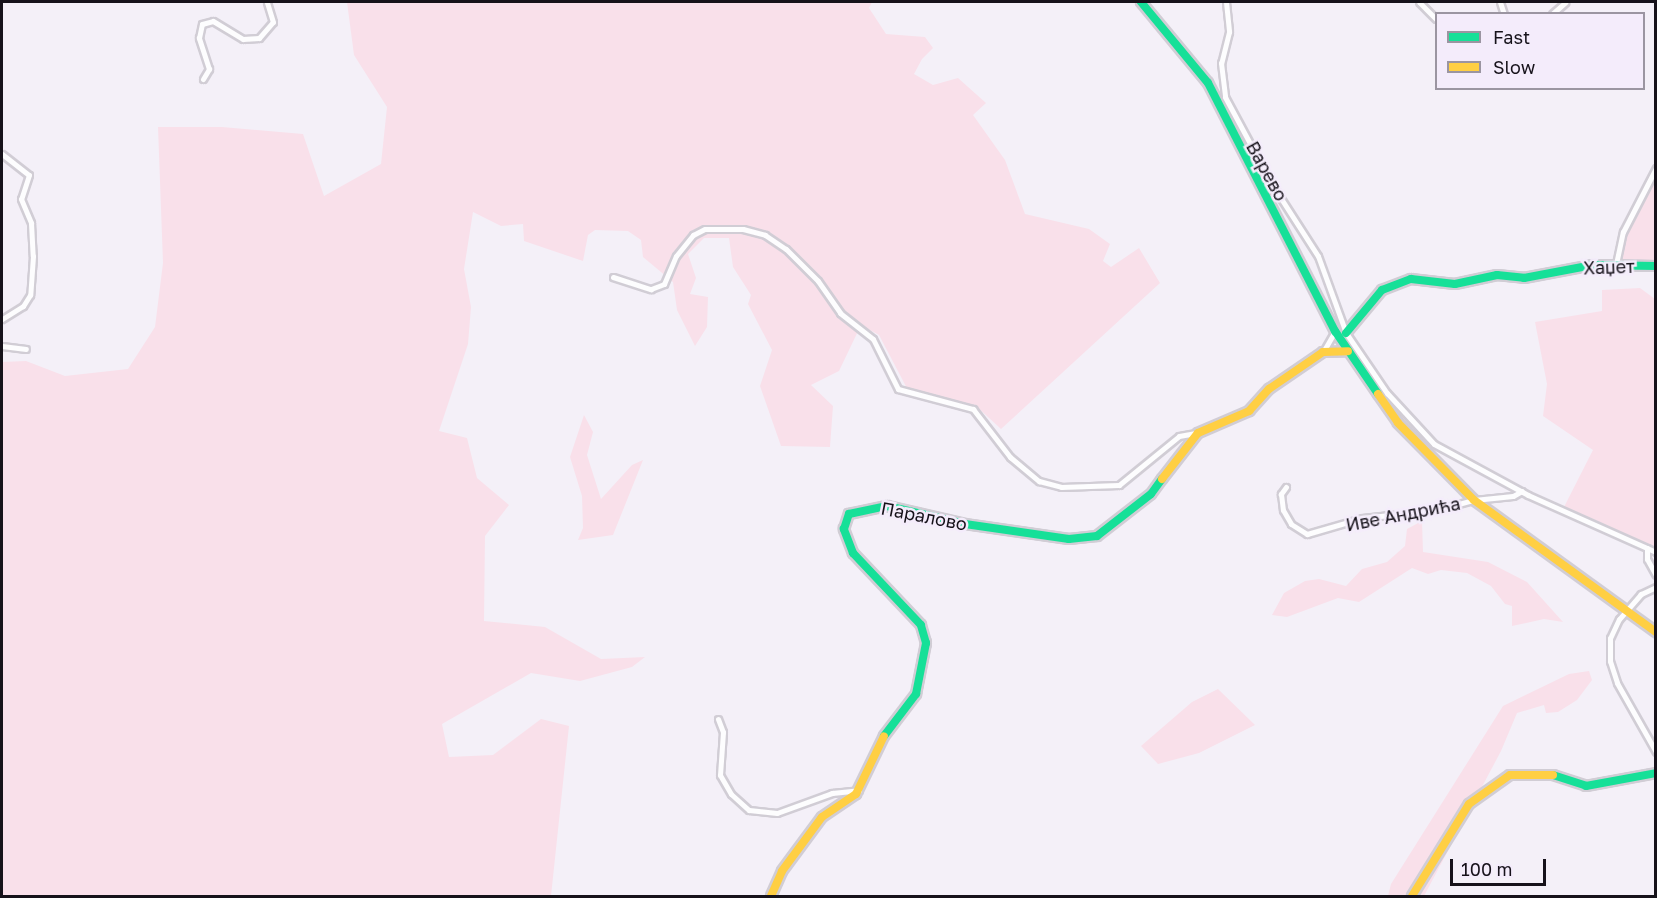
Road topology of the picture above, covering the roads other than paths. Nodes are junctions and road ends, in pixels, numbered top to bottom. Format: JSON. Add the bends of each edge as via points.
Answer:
{"nodes":[{"id":1,"x":267,"y":2,"type":"edge"},
{"id":2,"x":1141,"y":2,"type":"edge"},
{"id":3,"x":1226,"y":2,"type":"edge"},
{"id":4,"x":1419,"y":2,"type":"edge"},
{"id":5,"x":1566,"y":2,"type":"edge"},
{"id":6,"x":1554,"y":12,"type":"edge"},
{"id":7,"x":1435,"y":17,"type":"edge"},
{"id":8,"x":203,"y":79,"type":"dead end"},
{"id":9,"x":1225,"y":97,"type":"junction"},
{"id":10,"x":1216,"y":100,"type":"junction"},
{"id":11,"x":2,"y":154,"type":"edge"},
{"id":12,"x":1656,"y":168,"type":"edge"},
{"id":13,"x":1616,"y":264,"type":"junction"},
{"id":14,"x":1656,"y":266,"type":"edge"},
{"id":15,"x":613,"y":277,"type":"dead end"},
{"id":16,"x":2,"y":319,"type":"edge"},
{"id":17,"x":1335,"y":332,"type":"junction"},
{"id":18,"x":1346,"y":333,"type":"junction"},
{"id":19,"x":2,"y":346,"type":"edge"},
{"id":20,"x":26,"y":349,"type":"dead end"},
{"id":21,"x":1348,"y":351,"type":"junction"},
{"id":22,"x":1323,"y":352,"type":"junction"},
{"id":23,"x":1198,"y":433,"type":"junction"},
{"id":24,"x":1286,"y":487,"type":"dead end"},
{"id":25,"x":1522,"y":491,"type":"junction"},
{"id":26,"x":1474,"y":500,"type":"junction"},
{"id":27,"x":1647,"y":548,"type":"junction"},
{"id":28,"x":1656,"y":552,"type":"edge"},
{"id":29,"x":1656,"y":575,"type":"edge"},
{"id":30,"x":1656,"y":587,"type":"edge"},
{"id":31,"x":1626,"y":610,"type":"junction"},
{"id":32,"x":1656,"y":632,"type":"edge"},
{"id":33,"x":718,"y":719,"type":"dead end"},
{"id":34,"x":1656,"y":752,"type":"edge"},
{"id":35,"x":1656,"y":773,"type":"edge"},
{"id":36,"x":859,"y":790,"type":"junction"},
{"id":37,"x":771,"y":897,"type":"edge"},
{"id":38,"x":1412,"y":897,"type":"edge"}],
"edges":[{"from":1,"to":8,"type":"street","via":[[273,22],[259,38],[243,39],[213,21],[202,24],[199,38],[209,69]]},
{"from":2,"to":10,"type":"street","via":[[1183,50]]},
{"from":3,"to":9,"type":"street","name":"Варево","via":[[1229,32],[1221,63]]},
{"from":4,"to":7,"type":"street"},
{"from":5,"to":6,"type":"street"},
{"from":9,"to":10,"type":"street"},
{"from":9,"to":18,"type":"street","name":"Варево","via":[[1273,186],[1318,256]]},
{"from":10,"to":17,"type":"street","via":[[1281,219]]},
{"from":11,"to":16,"type":"street","via":[[29,175],[21,199],[31,227],[33,256],[30,295],[23,306]]},
{"from":12,"to":13,"type":"street","via":[[1623,232]]},
{"from":13,"to":14,"type":"street","name":"Хаџет"},
{"from":13,"to":18,"type":"street","name":"Хаџет","via":[[1524,278],[1497,275],[1455,284],[1411,279],[1391,284]]},
{"from":15,"to":23,"type":"street","via":[[651,289],[664,284],[676,256],[693,235],[705,229],[743,229],[765,235],[786,249],[818,281],[840,313],[873,339],[898,389],[973,409],[1010,457],[1039,481],[1061,487],[1119,485],[1179,436]]},
{"from":17,"to":21,"type":"street"},
{"from":17,"to":22,"type":"street","name":"Паралово"},
{"from":18,"to":25,"type":"street","via":[[1387,393],[1426,437]]},
{"from":19,"to":20,"type":"street"},
{"from":21,"to":22,"type":"street"},
{"from":21,"to":26,"type":"street","via":[[1398,423]]},
{"from":22,"to":23,"type":"street","name":"Паралово","via":[[1269,389],[1252,409]]},
{"from":23,"to":36,"type":"street","name":"Паралово","via":[[1181,450],[1151,494],[1114,526],[1089,538],[1069,539],[965,524],[895,507],[869,507],[849,514],[844,529],[853,553],[911,611],[926,642],[916,694],[876,746]]},
{"from":24,"to":26,"type":"street","name":"Иве Андрића","via":[[1281,494],[1283,510],[1291,524],[1307,534],[1362,518],[1436,510]]},
{"from":25,"to":26,"type":"street","name":"Иве Андрића","via":[[1498,499]]},
{"from":25,"to":27,"type":"street"},
{"from":26,"to":31,"type":"street"},
{"from":27,"to":28,"type":"street"},
{"from":27,"to":29,"type":"street","via":[[1647,559]]},
{"from":30,"to":31,"type":"street","via":[[1641,594]]},
{"from":31,"to":32,"type":"street"},
{"from":31,"to":34,"type":"street","via":[[1610,638],[1610,661],[1617,683]]},
{"from":33,"to":36,"type":"street","via":[[723,732],[720,775],[731,794],[749,810],[777,813],[832,793]]},
{"from":35,"to":38,"type":"street","via":[[1586,786],[1547,772],[1510,775],[1469,804]]},
{"from":36,"to":37,"type":"street","via":[[822,817],[782,871]]}]}
